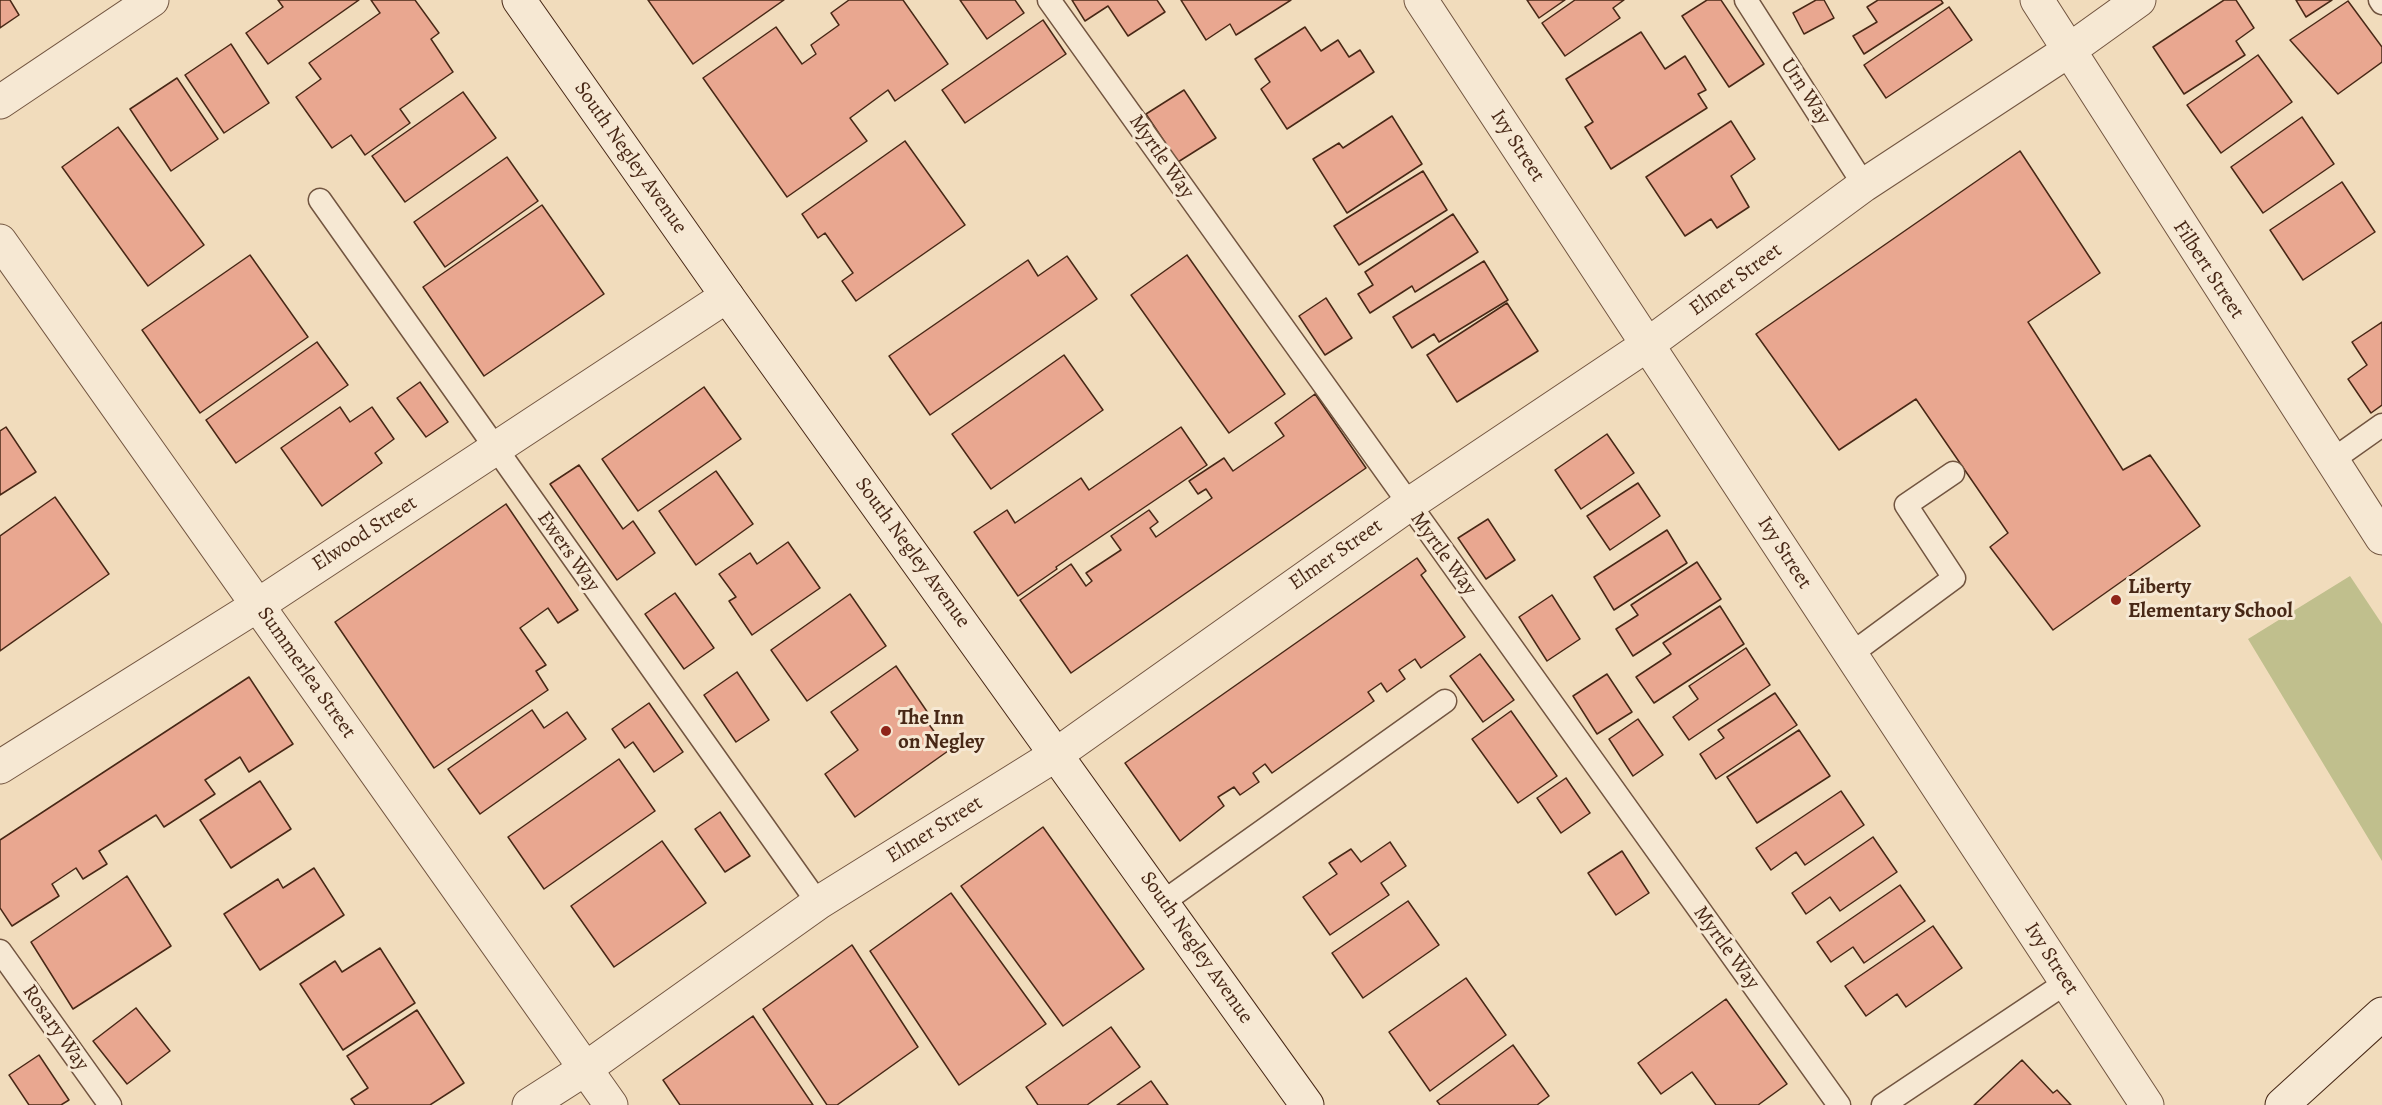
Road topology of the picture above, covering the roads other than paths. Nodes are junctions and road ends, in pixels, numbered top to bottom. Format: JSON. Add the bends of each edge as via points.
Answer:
{"nodes":[{"id":1,"x":152,"y":0,"type":"edge"},
{"id":2,"x":519,"y":0,"type":"edge"},
{"id":3,"x":1049,"y":0,"type":"edge"},
{"id":4,"x":1421,"y":0,"type":"edge"},
{"id":5,"x":1746,"y":0,"type":"edge"},
{"id":6,"x":2037,"y":0,"type":"edge"},
{"id":7,"x":2139,"y":0,"type":"edge"},
{"id":8,"x":2068,"y":51,"type":"junction"},
{"id":9,"x":0,"y":102,"type":"edge"},
{"id":10,"x":1864,"y":185,"type":"junction"},
{"id":11,"x":321,"y":200,"type":"dead end"},
{"id":12,"x":0,"y":241,"type":"edge"},
{"id":13,"x":727,"y":296,"type":"junction"},
{"id":14,"x":1647,"y":345,"type":"junction"},
{"id":15,"x":2382,"y":425,"type":"edge"},
{"id":16,"x":494,"y":448,"type":"junction"},
{"id":17,"x":2331,"y":461,"type":"junction"},
{"id":18,"x":1953,"y":472,"type":"dead end"},
{"id":19,"x":1408,"y":505,"type":"junction"},
{"id":20,"x":2382,"y":538,"type":"edge"},
{"id":21,"x":258,"y":605,"type":"junction"},
{"id":22,"x":1851,"y":654,"type":"junction"},
{"id":23,"x":1445,"y":701,"type":"dead end"},
{"id":24,"x":1057,"y":754,"type":"junction"},
{"id":25,"x":0,"y":767,"type":"edge"},
{"id":26,"x":1163,"y":902,"type":"junction"},
{"id":27,"x":818,"y":903,"type":"junction"},
{"id":28,"x":0,"y":951,"type":"edge"},
{"id":29,"x":2067,"y":982,"type":"junction"},
{"id":30,"x":2382,"y":1014,"type":"edge"},
{"id":31,"x":585,"y":1069,"type":"junction"},
{"id":32,"x":110,"y":1105,"type":"edge"},
{"id":33,"x":529,"y":1105,"type":"edge"},
{"id":34,"x":611,"y":1105,"type":"edge"},
{"id":35,"x":1307,"y":1105,"type":"edge"},
{"id":36,"x":1839,"y":1105,"type":"edge"},
{"id":37,"x":1882,"y":1105,"type":"edge"},
{"id":38,"x":2147,"y":1105,"type":"edge"},
{"id":39,"x":2282,"y":1105,"type":"edge"}],
"edges":[{"from":1,"to":9,"type":"street"},
{"from":2,"to":13,"type":"street","name":"South Negley Avenue"},
{"from":3,"to":19,"type":"lane","name":"Myrtle Way"},
{"from":4,"to":14,"type":"street","name":"Ivy Street"},
{"from":5,"to":10,"type":"lane","name":"Urn Way"},
{"from":6,"to":8,"type":"street","name":"Filbert Street"},
{"from":7,"to":8,"type":"street","name":"Elmer Street"},
{"from":8,"to":10,"type":"street","name":"Elmer Street"},
{"from":8,"to":17,"type":"street","name":"Filbert Street"},
{"from":10,"to":14,"type":"street","name":"Elmer Street"},
{"from":11,"to":16,"type":"lane","name":"Ewers Way"},
{"from":12,"to":21,"type":"street","name":"Summerlea Street"},
{"from":13,"to":16,"type":"street","name":"Elwood Street"},
{"from":13,"to":24,"type":"street","name":"South Negley Avenue"},
{"from":14,"to":19,"type":"street","name":"Elmer Street"},
{"from":14,"to":22,"type":"street","name":"Ivy Street"},
{"from":15,"to":17,"type":"lane"},
{"from":16,"to":21,"type":"street","name":"Elwood Street"},
{"from":16,"to":27,"type":"lane","name":"Ewers Way"},
{"from":17,"to":20,"type":"street","name":"Filbert Street"},
{"from":18,"to":22,"type":"lane","via":[[1906,505],[1954,578]]},
{"from":19,"to":24,"type":"street","name":"Elmer Street"},
{"from":19,"to":36,"type":"lane","name":"Myrtle Way"},
{"from":21,"to":25,"type":"street","name":"Elwood Street"},
{"from":21,"to":31,"type":"street","name":"Summerlea Street"},
{"from":22,"to":29,"type":"street","name":"Ivy Street"},
{"from":23,"to":26,"type":"lane"},
{"from":24,"to":26,"type":"street","name":"South Negley Avenue"},
{"from":24,"to":27,"type":"street","name":"Elmer Street"},
{"from":26,"to":35,"type":"street","name":"South Negley Avenue"},
{"from":27,"to":31,"type":"street","name":"Elmer Street"},
{"from":28,"to":32,"type":"lane","name":"Rosary Way"},
{"from":29,"to":37,"type":"lane"},
{"from":29,"to":38,"type":"street","name":"Ivy Street"},
{"from":30,"to":39,"type":"street"},
{"from":31,"to":33,"type":"street","name":"Elmer Street"},
{"from":31,"to":34,"type":"street","name":"Summerlea Street"}]}
